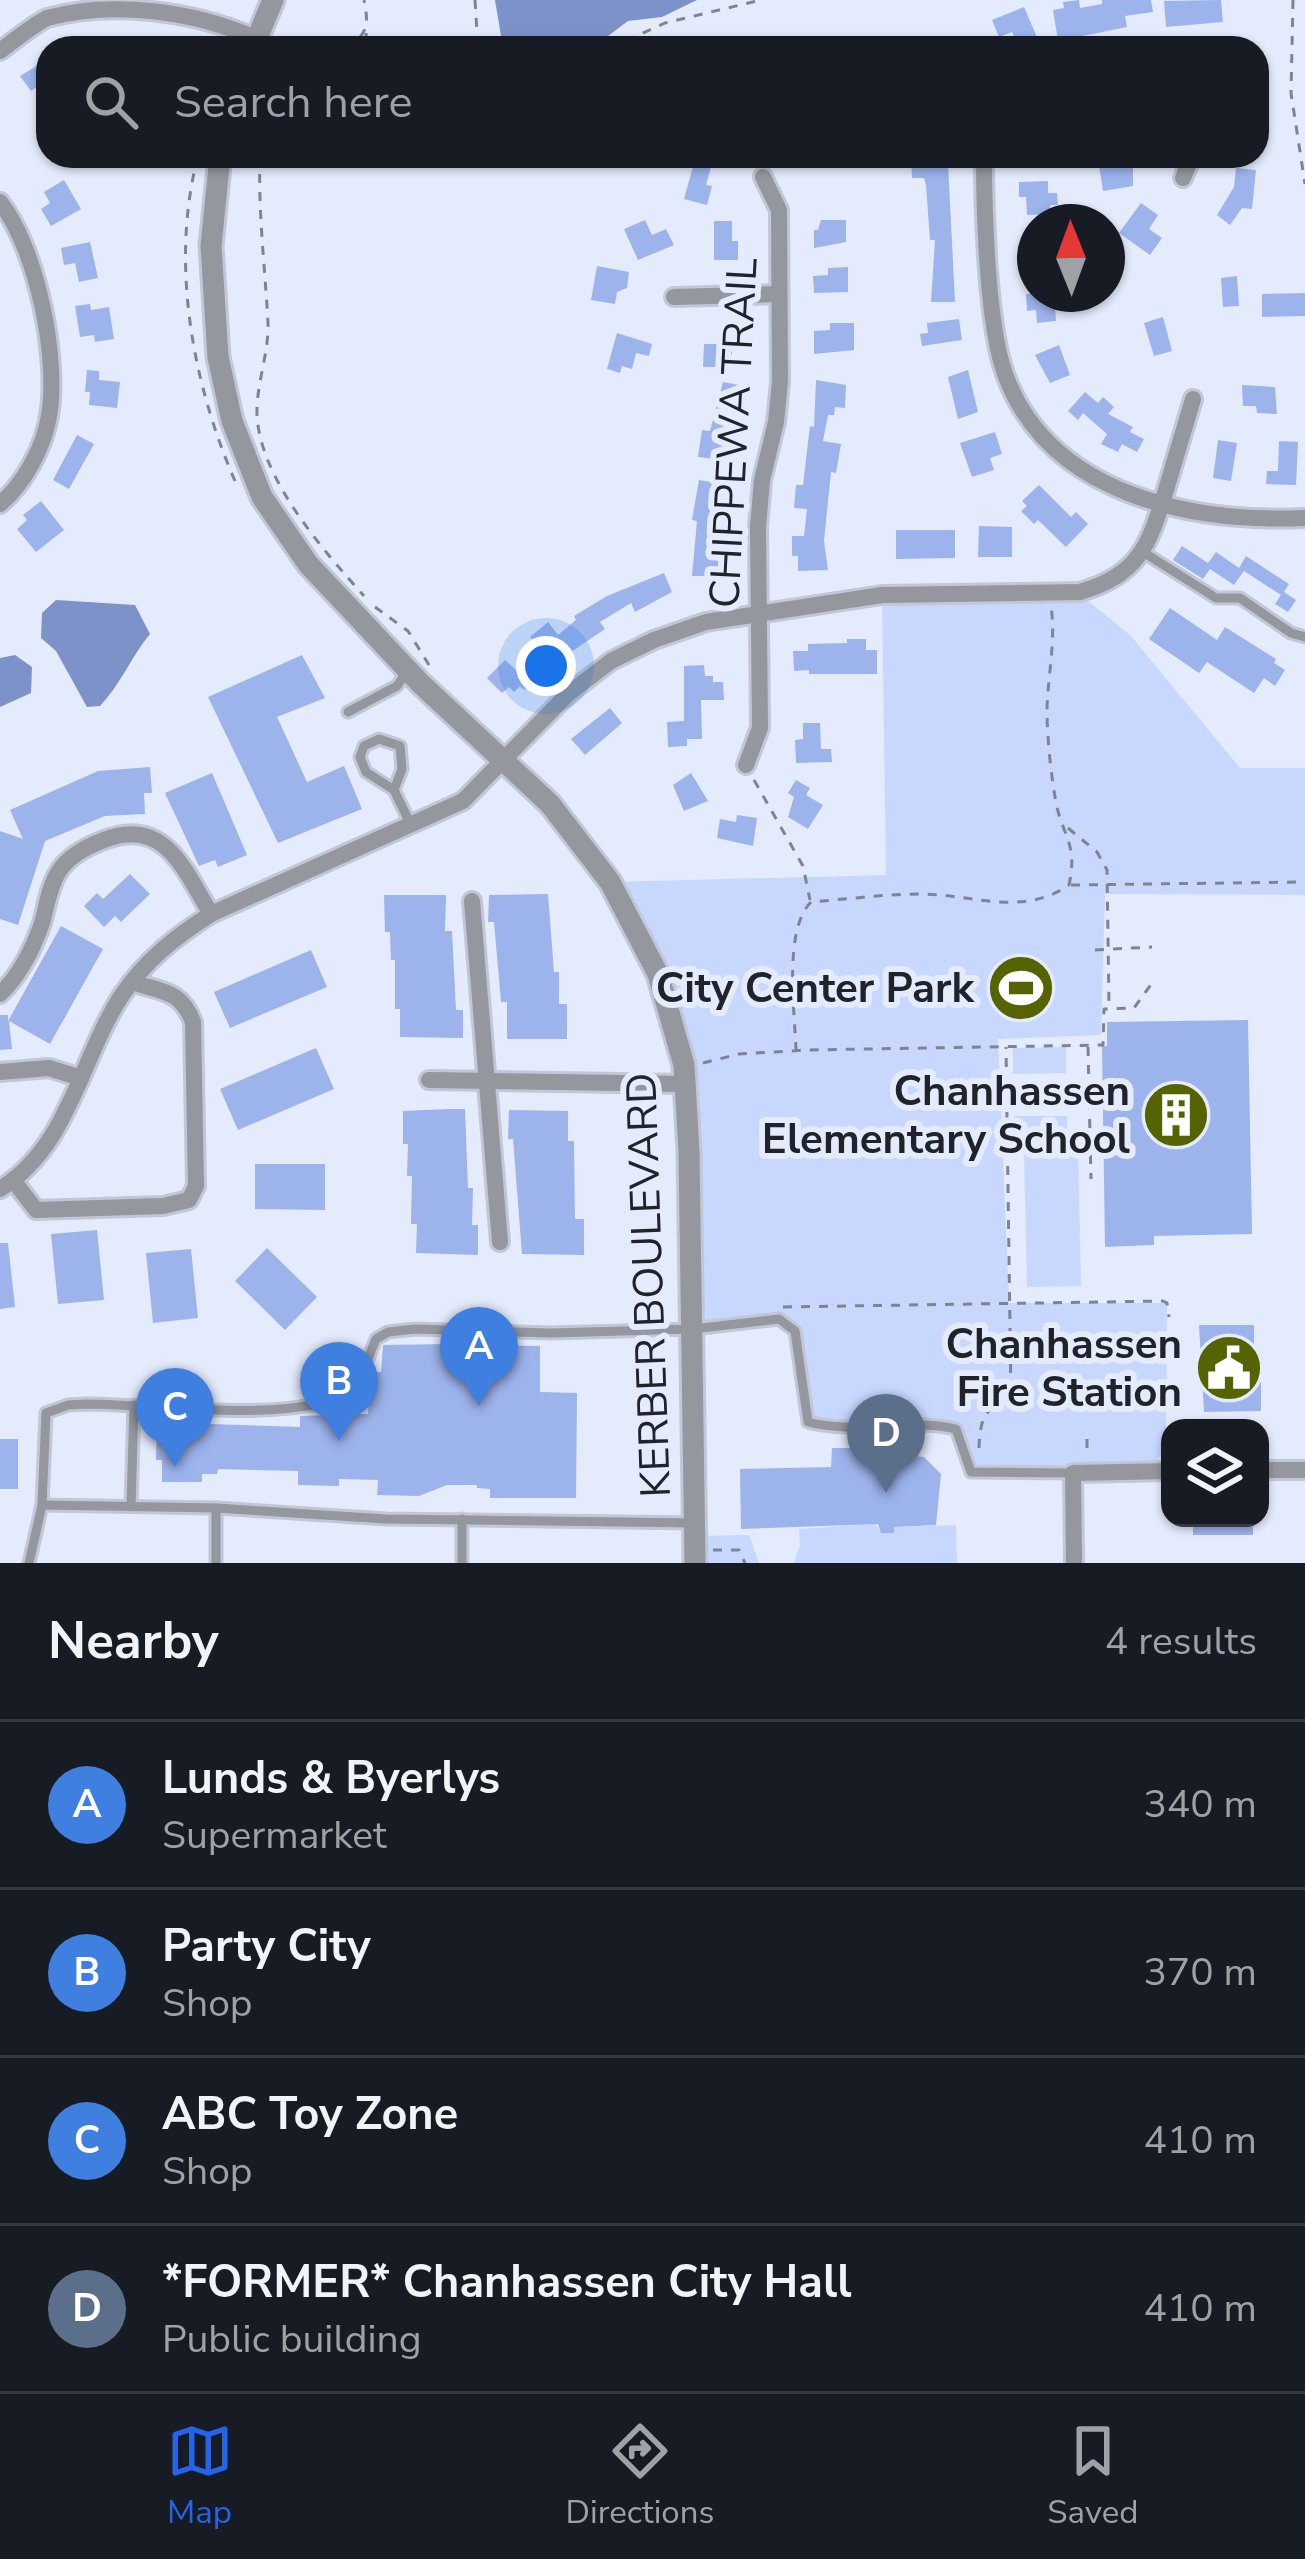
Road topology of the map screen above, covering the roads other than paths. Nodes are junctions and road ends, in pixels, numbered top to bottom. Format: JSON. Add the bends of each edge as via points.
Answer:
{"nodes":[{"id":1,"x":33,"y":0,"type":"edge"},
{"id":2,"x":273,"y":0,"type":"edge"},
{"id":3,"x":43,"y":21,"type":"junction"},
{"id":4,"x":240,"y":36,"type":"edge"},
{"id":5,"x":258,"y":36,"type":"edge"},
{"id":6,"x":0,"y":51,"type":"edge"},
{"id":7,"x":219,"y":168,"type":"edge"},
{"id":8,"x":985,"y":168,"type":"edge"},
{"id":9,"x":1187,"y":168,"type":"edge"},
{"id":10,"x":764,"y":177,"type":"dead end"},
{"id":11,"x":1183,"y":178,"type":"dead end"},
{"id":12,"x":0,"y":202,"type":"edge"},
{"id":13,"x":779,"y":294,"type":"junction"},
{"id":14,"x":674,"y":297,"type":"dead end"},
{"id":15,"x":1193,"y":399,"type":"dead end"},
{"id":16,"x":0,"y":504,"type":"edge"},
{"id":17,"x":1161,"y":504,"type":"junction"},
{"id":18,"x":1305,"y":518,"type":"edge"},
{"id":19,"x":1143,"y":552,"type":"junction"},
{"id":20,"x":760,"y":612,"type":"junction"},
{"id":21,"x":1305,"y":637,"type":"edge"},
{"id":22,"x":408,"y":670,"type":"junction"},
{"id":23,"x":348,"y":712,"type":"dead end"},
{"id":24,"x":506,"y":759,"type":"junction"},
{"id":25,"x":746,"y":765,"type":"road end"},
{"id":26,"x":394,"y":790,"type":"junction"},
{"id":27,"x":411,"y":825,"type":"junction"},
{"id":28,"x":472,"y":901,"type":"dead end"},
{"id":29,"x":211,"y":914,"type":"junction"},
{"id":30,"x":132,"y":982,"type":"junction"},
{"id":31,"x":0,"y":994,"type":"edge"},
{"id":32,"x":0,"y":1072,"type":"edge"},
{"id":33,"x":81,"y":1078,"type":"junction"},
{"id":34,"x":429,"y":1080,"type":"dead end"},
{"id":35,"x":486,"y":1081,"type":"junction"},
{"id":36,"x":686,"y":1084,"type":"junction"},
{"id":37,"x":6,"y":1185,"type":"edge"},
{"id":38,"x":500,"y":1241,"type":"dead end"},
{"id":39,"x":693,"y":1329,"type":"junction"},
{"id":40,"x":134,"y":1405,"type":"junction"},
{"id":41,"x":1269,"y":1470,"type":"edge"},
{"id":42,"x":1305,"y":1470,"type":"edge"},
{"id":43,"x":1161,"y":1471,"type":"edge"},
{"id":44,"x":1073,"y":1473,"type":"junction"},
{"id":45,"x":42,"y":1504,"type":"junction"},
{"id":46,"x":131,"y":1506,"type":"junction"},
{"id":47,"x":216,"y":1508,"type":"junction"},
{"id":48,"x":462,"y":1520,"type":"junction"},
{"id":49,"x":695,"y":1523,"type":"junction"},
{"id":50,"x":703,"y":1556,"type":"edge"},
{"id":51,"x":29,"y":1563,"type":"edge"},
{"id":52,"x":216,"y":1563,"type":"edge"},
{"id":53,"x":462,"y":1563,"type":"edge"},
{"id":54,"x":1074,"y":1563,"type":"edge"}],
"edges":[{"from":1,"to":3,"type":"street"},
{"from":2,"to":5,"type":"street"},
{"from":3,"to":4,"type":"street","via":[[120,2],[191,13]]},
{"from":3,"to":6,"type":"street"},
{"from":7,"to":22,"type":"street","name":"KERBER BOULEVARD","via":[[211,246],[218,357],[232,421],[262,496],[308,564]]},
{"from":8,"to":17,"type":"street","via":[[1005,375],[1041,438],[1072,464]]},
{"from":9,"to":11,"type":"street"},
{"from":10,"to":13,"type":"street","name":"CHIPPEWA TRAIL","via":[[779,210]]},
{"from":12,"to":16,"type":"street","via":[[41,303],[51,370],[49,418],[32,464]]},
{"from":13,"to":14,"type":"street"},
{"from":13,"to":20,"type":"street","name":"CHIPPEWA TRAIL","via":[[780,382],[758,527]]},
{"from":15,"to":17,"type":"street"},
{"from":17,"to":18,"type":"street","via":[[1219,517]]},
{"from":17,"to":19,"type":"street"},
{"from":19,"to":20,"type":"street","via":[[1126,572],[1080,592],[883,595]]},
{"from":19,"to":21,"type":"lane","via":[[1216,598],[1240,598]]},
{"from":20,"to":24,"type":"street","via":[[706,622],[611,661]]},
{"from":20,"to":25,"type":"street","name":"CHIPPEWA TRAIL","via":[[760,728]]},
{"from":22,"to":23,"type":"lane","via":[[397,686]]},
{"from":22,"to":24,"type":"street","name":"KERBER BOULEVARD"},
{"from":24,"to":27,"type":"street","via":[[463,801]]},
{"from":24,"to":36,"type":"street","name":"KERBER BOULEVARD","via":[[610,882],[658,974]]},
{"from":26,"to":26,"type":"lane","via":[[366,772],[364,746],[380,739],[400,746]]},
{"from":26,"to":27,"type":"lane"},
{"from":27,"to":29,"type":"street"},
{"from":28,"to":35,"type":"street"},
{"from":29,"to":30,"type":"street","via":[[150,958]]},
{"from":29,"to":31,"type":"street","via":[[158,840],[139,832],[96,843],[59,870],[31,952]]},
{"from":30,"to":33,"type":"street"},
{"from":30,"to":37,"type":"street","via":[[176,996],[193,1022],[196,1186],[189,1199],[36,1210]]},
{"from":32,"to":33,"type":"street","via":[[49,1068]]},
{"from":33,"to":37,"type":"street","via":[[34,1163]]},
{"from":34,"to":35,"type":"street"},
{"from":35,"to":36,"type":"street"},
{"from":35,"to":38,"type":"street"},
{"from":36,"to":39,"type":"street","name":"KERBER BOULEVARD"},
{"from":39,"to":40,"type":"lane","via":[[388,1332],[376,1339],[352,1395],[331,1402],[265,1411]]},
{"from":39,"to":44,"type":"lane","via":[[779,1319],[794,1331],[808,1422],[937,1424],[956,1429],[971,1472]]},
{"from":39,"to":49,"type":"street","name":"KERBER BOULEVARD"},
{"from":40,"to":45,"type":"lane","via":[[46,1413]]},
{"from":40,"to":46,"type":"lane"},
{"from":41,"to":42,"type":"street"},
{"from":43,"to":44,"type":"street"},
{"from":44,"to":54,"type":"street"},
{"from":45,"to":46,"type":"lane"},
{"from":45,"to":51,"type":"lane"},
{"from":46,"to":47,"type":"lane"},
{"from":47,"to":48,"type":"lane"},
{"from":47,"to":52,"type":"lane"},
{"from":48,"to":49,"type":"lane"},
{"from":48,"to":53,"type":"lane"},
{"from":49,"to":50,"type":"street","name":"KERBER BOULEVARD"}]}
